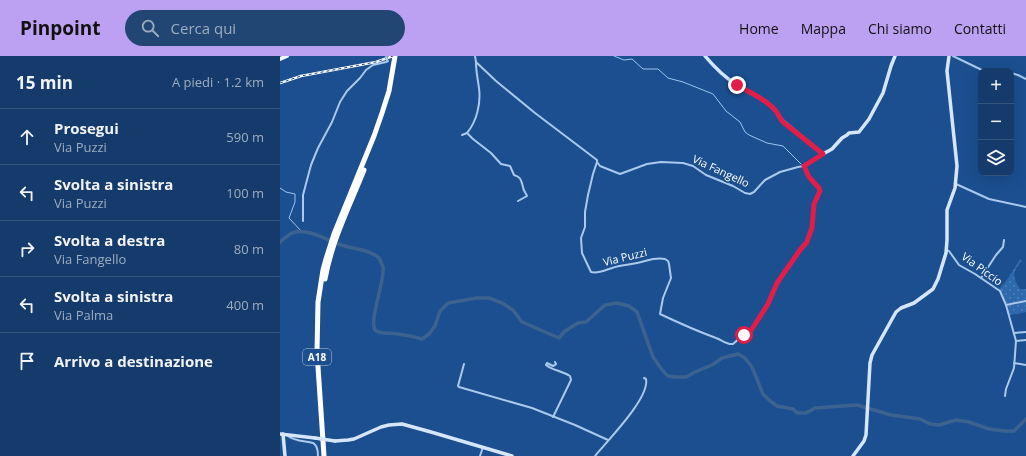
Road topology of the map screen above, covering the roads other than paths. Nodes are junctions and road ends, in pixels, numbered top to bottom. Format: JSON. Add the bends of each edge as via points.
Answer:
{"nodes":[{"id":1,"x":287,"y":56,"type":"edge"},
{"id":2,"x":475,"y":56,"type":"edge"},
{"id":3,"x":705,"y":56,"type":"edge"},
{"id":4,"x":895,"y":56,"type":"edge"},
{"id":5,"x":949,"y":56,"type":"edge"},
{"id":6,"x":953,"y":56,"type":"edge"},
{"id":7,"x":387,"y":57,"type":"edge"},
{"id":8,"x":397,"y":57,"type":"edge"},
{"id":9,"x":280,"y":59,"type":"edge"},
{"id":10,"x":476,"y":62,"type":"junction"},
{"id":11,"x":978,"y":68,"type":"edge"},
{"id":12,"x":1014,"y":74,"type":"edge"},
{"id":13,"x":1026,"y":80,"type":"edge"},
{"id":14,"x":467,"y":133,"type":"junction"},
{"id":15,"x":462,"y":135,"type":"dead end"},
{"id":16,"x":823,"y":154,"type":"junction"},
{"id":17,"x":597,"y":162,"type":"junction"},
{"id":18,"x":804,"y":166,"type":"junction"},
{"id":19,"x":956,"y":184,"type":"junction"},
{"id":20,"x":518,"y":201,"type":"dead end"},
{"id":21,"x":1026,"y":207,"type":"edge"},
{"id":22,"x":303,"y":221,"type":"dead end"},
{"id":23,"x":1004,"y":240,"type":"dead end"},
{"id":24,"x":946,"y":250,"type":"junction"},
{"id":25,"x":981,"y":278,"type":"junction"},
{"id":26,"x":1026,"y":301,"type":"edge"},
{"id":27,"x":1006,"y":305,"type":"junction"},
{"id":28,"x":1026,"y":332,"type":"edge"},
{"id":29,"x":1014,"y":333,"type":"junction"},
{"id":30,"x":1026,"y":340,"type":"edge"},
{"id":31,"x":1016,"y":341,"type":"junction"},
{"id":32,"x":555,"y":362,"type":"dead end"},
{"id":33,"x":1014,"y":363,"type":"junction"},
{"id":34,"x":464,"y":364,"type":"dead end"},
{"id":35,"x":1026,"y":366,"type":"edge"},
{"id":36,"x":644,"y":378,"type":"dead end"},
{"id":37,"x":1005,"y":396,"type":"dead end"},
{"id":38,"x":553,"y":417,"type":"junction"},
{"id":39,"x":283,"y":434,"type":"edge"},
{"id":40,"x":608,"y":440,"type":"junction"},
{"id":41,"x":483,"y":447,"type":"junction"},
{"id":42,"x":285,"y":456,"type":"edge"},
{"id":43,"x":318,"y":456,"type":"edge"},
{"id":44,"x":325,"y":456,"type":"edge"},
{"id":45,"x":480,"y":456,"type":"edge"},
{"id":46,"x":512,"y":456,"type":"edge"},
{"id":47,"x":595,"y":456,"type":"edge"},
{"id":48,"x":853,"y":456,"type":"edge"}],
"edges":[{"from":1,"to":9,"type":"main road"},
{"from":2,"to":10,"type":"street"},
{"from":3,"to":16,"type":"street","via":[[719,72],[759,97],[774,109],[783,122]]},
{"from":4,"to":16,"type":"street","name":"Via Fangello","via":[[883,93],[866,124],[859,132],[849,133]]},
{"from":5,"to":19,"type":"street","via":[[947,71],[956,153]]},
{"from":6,"to":11,"type":"street"},
{"from":7,"to":22,"type":"street","via":[[388,61],[366,70],[340,102],[310,165],[303,195]]},
{"from":8,"to":44,"type":"highway","number":"A18","via":[[392,92],[385,114],[327,260],[318,302],[317,352]]},
{"from":10,"to":14,"type":"street","via":[[480,100],[474,122]]},
{"from":10,"to":17,"type":"street"},
{"from":12,"to":13,"type":"street"},
{"from":14,"to":15,"type":"street"},
{"from":14,"to":20,"type":"street","via":[[501,164],[510,166],[514,175],[519,176],[527,196]]},
{"from":16,"to":18,"type":"street","name":"Via Fangello"},
{"from":17,"to":18,"type":"street","name":"Via Fangello","via":[[600,166],[620,174],[647,164],[683,163],[750,194],[765,180],[780,172]]},
{"from":17,"to":18,"type":"street","name":"Via Puzzi","via":[[581,238],[582,253],[591,272],[652,258],[665,259],[669,264],[671,278],[660,314],[731,345],[752,329],[768,304],[777,283],[807,242],[812,228],[814,204],[820,191]]},
{"from":19,"to":21,"type":"street","via":[[989,199]]},
{"from":19,"to":24,"type":"street","via":[[947,210]]},
{"from":23,"to":25,"type":"street","via":[[1003,247]]},
{"from":24,"to":25,"type":"street","name":"Via Piccio","via":[[959,265]]},
{"from":24,"to":48,"type":"street","via":[[934,287],[914,303],[896,312],[872,355],[865,438]]},
{"from":25,"to":27,"type":"street","name":"Via Piccio","via":[[1000,291]]},
{"from":26,"to":27,"type":"street"},
{"from":27,"to":29,"type":"street","name":"Via Piccio"},
{"from":28,"to":29,"type":"street"},
{"from":29,"to":31,"type":"street","name":"Via Piccio"},
{"from":30,"to":31,"type":"street"},
{"from":31,"to":33,"type":"street","name":"Via Piccio"},
{"from":32,"to":38,"type":"street","via":[[553,366],[546,364],[562,371],[571,379]]},
{"from":33,"to":35,"type":"street"},
{"from":33,"to":37,"type":"street","name":"Via Piccio"},
{"from":34,"to":38,"type":"street","via":[[459,387],[532,408]]},
{"from":36,"to":40,"type":"street","via":[[647,385],[639,403]]},
{"from":38,"to":40,"type":"street"},
{"from":39,"to":41,"type":"street","bridge":true,"via":[[335,441],[348,440],[381,427],[402,424]]},
{"from":39,"to":42,"type":"street"},
{"from":39,"to":43,"type":"street","via":[[295,440],[315,444]]},
{"from":40,"to":47,"type":"street"},
{"from":41,"to":45,"type":"street"},
{"from":41,"to":46,"type":"street"}]}
